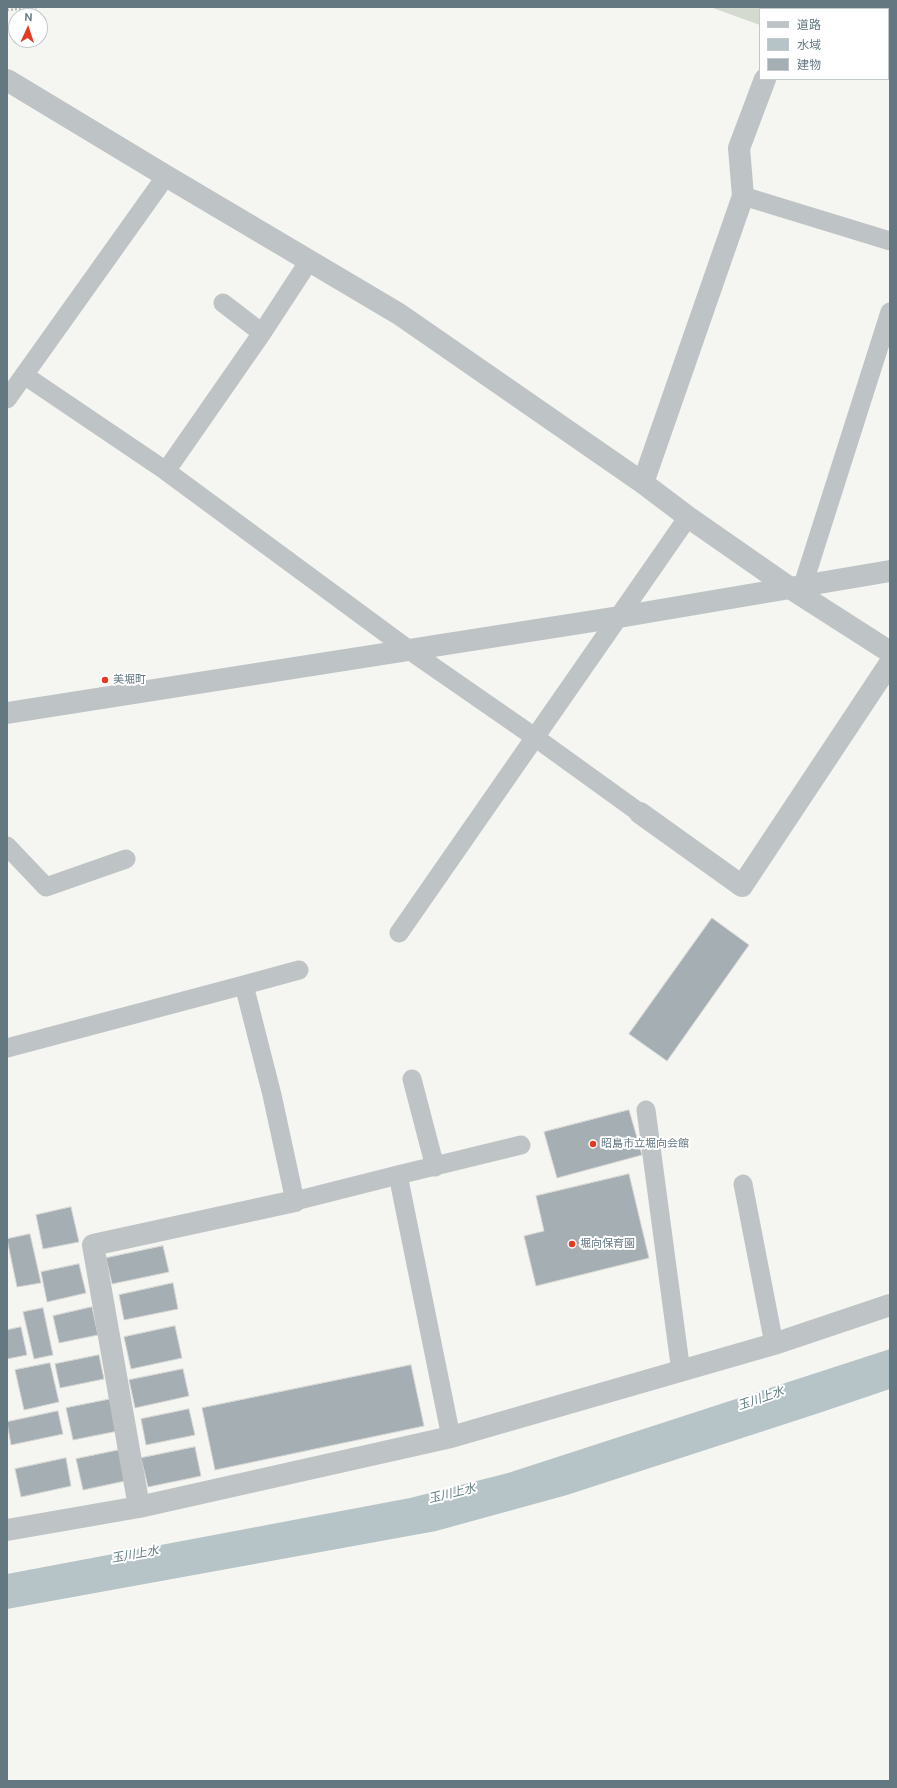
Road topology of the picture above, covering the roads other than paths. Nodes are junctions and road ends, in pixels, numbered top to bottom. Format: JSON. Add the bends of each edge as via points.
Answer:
{"nodes":[{"id":1,"x":7,"y":80,"type":"edge"},
{"id":2,"x":765,"y":80,"type":"edge"},
{"id":3,"x":166,"y":176,"type":"junction"},
{"id":4,"x":743,"y":196,"type":"junction"},
{"id":5,"x":890,"y":241,"type":"edge"},
{"id":6,"x":309,"y":261,"type":"junction"},
{"id":7,"x":223,"y":303,"type":"dead end"},
{"id":8,"x":890,"y":312,"type":"edge"},
{"id":9,"x":262,"y":333,"type":"junction"},
{"id":10,"x":24,"y":375,"type":"junction"},
{"id":11,"x":7,"y":399,"type":"edge"},
{"id":12,"x":166,"y":471,"type":"junction"},
{"id":13,"x":643,"y":483,"type":"junction"},
{"id":14,"x":688,"y":517,"type":"junction"},
{"id":15,"x":890,"y":571,"type":"edge"},
{"id":16,"x":796,"y":587,"type":"junction"},
{"id":17,"x":619,"y":617,"type":"junction"},
{"id":18,"x":409,"y":650,"type":"junction"},
{"id":19,"x":890,"y":652,"type":"edge"},
{"id":20,"x":890,"y":663,"type":"edge"},
{"id":21,"x":7,"y":714,"type":"edge"},
{"id":22,"x":536,"y":738,"type":"junction"},
{"id":23,"x":640,"y":813,"type":"joint"},
{"id":24,"x":7,"y":846,"type":"edge"},
{"id":25,"x":126,"y":859,"type":"dead end"},
{"id":26,"x":399,"y":933,"type":"dead end"},
{"id":27,"x":299,"y":970,"type":"dead end"},
{"id":28,"x":244,"y":985,"type":"junction"},
{"id":29,"x":7,"y":1048,"type":"edge"},
{"id":30,"x":412,"y":1079,"type":"dead end"},
{"id":31,"x":646,"y":1110,"type":"dead end"},
{"id":32,"x":521,"y":1145,"type":"dead end"},
{"id":33,"x":435,"y":1167,"type":"junction"},
{"id":34,"x":398,"y":1175,"type":"junction"},
{"id":35,"x":743,"y":1184,"type":"dead end"},
{"id":36,"x":295,"y":1201,"type":"junction"},
{"id":37,"x":890,"y":1305,"type":"edge"},
{"id":38,"x":774,"y":1344,"type":"junction"},
{"id":39,"x":681,"y":1372,"type":"junction"},
{"id":40,"x":451,"y":1437,"type":"junction"},
{"id":41,"x":139,"y":1507,"type":"junction"},
{"id":42,"x":7,"y":1530,"type":"edge"}],
"edges":[{"from":1,"to":3,"type":"street"},
{"from":2,"to":4,"type":"street","via":[[739,148]]},
{"from":3,"to":6,"type":"street"},
{"from":3,"to":10,"type":"lane"},
{"from":4,"to":5,"type":"lane"},
{"from":4,"to":13,"type":"street"},
{"from":6,"to":9,"type":"lane"},
{"from":6,"to":13,"type":"street","via":[[398,314]]},
{"from":7,"to":9,"type":"lane"},
{"from":8,"to":16,"type":"lane"},
{"from":9,"to":12,"type":"lane"},
{"from":10,"to":11,"type":"lane"},
{"from":10,"to":12,"type":"lane"},
{"from":12,"to":18,"type":"lane"},
{"from":13,"to":14,"type":"street"},
{"from":14,"to":16,"type":"street"},
{"from":14,"to":17,"type":"lane"},
{"from":15,"to":16,"type":"street"},
{"from":16,"to":17,"type":"street"},
{"from":16,"to":19,"type":"street"},
{"from":17,"to":18,"type":"street"},
{"from":17,"to":22,"type":"lane"},
{"from":18,"to":21,"type":"street"},
{"from":18,"to":22,"type":"lane"},
{"from":20,"to":23,"type":"street","via":[[742,886]]},
{"from":22,"to":23,"type":"lane"},
{"from":22,"to":26,"type":"lane"},
{"from":24,"to":25,"type":"lane","via":[[46,887]]},
{"from":27,"to":28,"type":"lane"},
{"from":28,"to":29,"type":"lane"},
{"from":28,"to":36,"type":"lane"},
{"from":30,"to":33,"type":"lane"},
{"from":31,"to":39,"type":"lane"},
{"from":32,"to":33,"type":"lane"},
{"from":33,"to":34,"type":"lane"},
{"from":34,"to":36,"type":"lane"},
{"from":34,"to":40,"type":"lane"},
{"from":35,"to":38,"type":"lane"},
{"from":36,"to":41,"type":"street","via":[[93,1245]]},
{"from":37,"to":38,"type":"street"},
{"from":38,"to":39,"type":"street"},
{"from":39,"to":40,"type":"street"},
{"from":40,"to":41,"type":"street"},
{"from":41,"to":42,"type":"street"}]}
